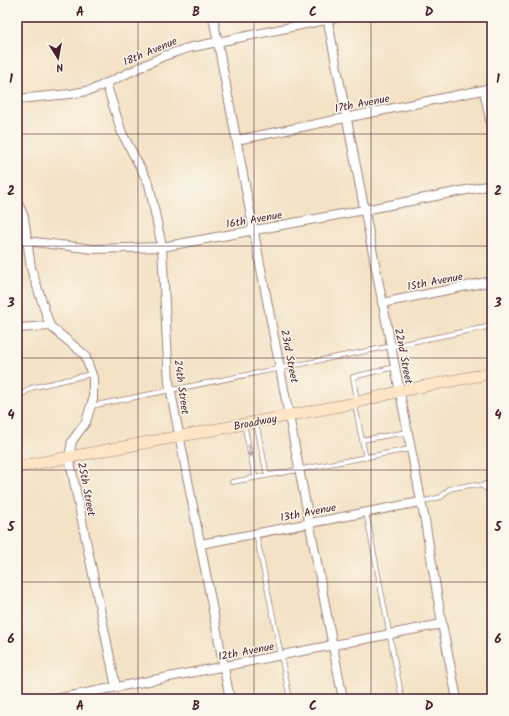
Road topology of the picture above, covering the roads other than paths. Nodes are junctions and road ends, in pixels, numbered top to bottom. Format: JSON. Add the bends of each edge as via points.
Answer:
{"nodes":[{"id":1,"x":214,"y":17,"type":"edge"},
{"id":2,"x":340,"y":17,"type":"edge"},
{"id":3,"x":328,"y":18,"type":"edge"},
{"id":4,"x":218,"y":41,"type":"junction"},
{"id":5,"x":106,"y":83,"type":"junction"},
{"id":6,"x":488,"y":89,"type":"edge"},
{"id":7,"x":17,"y":98,"type":"edge"},
{"id":8,"x":346,"y":118,"type":"junction"},
{"id":9,"x":492,"y":130,"type":"edge"},
{"id":10,"x":237,"y":140,"type":"junction"},
{"id":11,"x":492,"y":184,"type":"edge"},
{"id":12,"x":17,"y":200,"type":"edge"},
{"id":13,"x":364,"y":210,"type":"junction"},
{"id":14,"x":254,"y":229,"type":"junction"},
{"id":15,"x":17,"y":240,"type":"edge"},
{"id":16,"x":28,"y":241,"type":"junction"},
{"id":17,"x":162,"y":246,"type":"junction"},
{"id":18,"x":492,"y":281,"type":"edge"},
{"id":19,"x":382,"y":303,"type":"junction"},
{"id":20,"x":50,"y":326,"type":"junction"},
{"id":21,"x":492,"y":326,"type":"edge"},
{"id":22,"x":17,"y":328,"type":"edge"},
{"id":23,"x":391,"y":346,"type":"junction"},
{"id":24,"x":395,"y":367,"type":"junction"},
{"id":25,"x":281,"y":368,"type":"junction"},
{"id":26,"x":492,"y":373,"type":"edge"},
{"id":27,"x":92,"y":374,"type":"junction"},
{"id":28,"x":170,"y":390,"type":"junction"},
{"id":29,"x":400,"y":391,"type":"junction"},
{"id":30,"x":17,"y":398,"type":"edge"},
{"id":31,"x":356,"y":403,"type":"junction"},
{"id":32,"x":91,"y":406,"type":"junction"},
{"id":33,"x":290,"y":415,"type":"junction"},
{"id":34,"x":256,"y":422,"type":"junction"},
{"id":35,"x":244,"y":424,"type":"junction"},
{"id":36,"x":407,"y":432,"type":"junction"},
{"id":37,"x":179,"y":437,"type":"junction"},
{"id":38,"x":362,"y":440,"type":"junction"},
{"id":39,"x":410,"y":449,"type":"junction"},
{"id":40,"x":69,"y":457,"type":"junction"},
{"id":41,"x":366,"y":458,"type":"junction"},
{"id":42,"x":17,"y":467,"type":"edge"},
{"id":43,"x":300,"y":469,"type":"junction"},
{"id":44,"x":267,"y":475,"type":"junction"},
{"id":45,"x":255,"y":477,"type":"junction"},
{"id":46,"x":232,"y":482,"type":"dead end"},
{"id":47,"x":489,"y":486,"type":"edge"},
{"id":48,"x":420,"y":502,"type":"junction"},
{"id":49,"x":366,"y":512,"type":"junction"},
{"id":50,"x":310,"y":523,"type":"junction"},
{"id":51,"x":256,"y":533,"type":"junction"},
{"id":52,"x":201,"y":544,"type":"junction"},
{"id":53,"x":442,"y":624,"type":"junction"},
{"id":54,"x":389,"y":634,"type":"junction"},
{"id":55,"x":332,"y":645,"type":"junction"},
{"id":56,"x":281,"y":655,"type":"junction"},
{"id":57,"x":224,"y":666,"type":"junction"},
{"id":58,"x":116,"y":687,"type":"junction"},
{"id":59,"x":55,"y":699,"type":"edge"},
{"id":60,"x":230,"y":699,"type":"edge"},
{"id":61,"x":290,"y":699,"type":"edge"},
{"id":62,"x":343,"y":699,"type":"edge"},
{"id":63,"x":402,"y":699,"type":"edge"},
{"id":64,"x":457,"y":699,"type":"edge"}],
"edges":[{"from":1,"to":4,"type":"street","name":"23rd Street"},
{"from":2,"to":3,"type":"street","name":"18th Avenue"},
{"from":3,"to":4,"type":"street","name":"18th Avenue"},
{"from":3,"to":8,"type":"street","name":"22nd Street"},
{"from":4,"to":5,"type":"street","name":"18th Avenue","via":[[164,56]]},
{"from":4,"to":10,"type":"street","name":"23rd Street"},
{"from":5,"to":7,"type":"street","name":"18th Avenue","via":[[92,90],[70,94]]},
{"from":5,"to":17,"type":"street","name":"24th Street","via":[[122,133],[149,184]]},
{"from":6,"to":8,"type":"street","name":"17th Avenue"},
{"from":6,"to":9,"type":"street"},
{"from":8,"to":10,"type":"street","name":"17th Avenue"},
{"from":8,"to":13,"type":"street","name":"22nd Street"},
{"from":10,"to":14,"type":"street","name":"23rd Street"},
{"from":11,"to":13,"type":"street","name":"16th Avenue"},
{"from":12,"to":16,"type":"street","via":[[24,217]]},
{"from":13,"to":14,"type":"street","name":"16th Avenue"},
{"from":13,"to":19,"type":"street","name":"22nd Street"},
{"from":14,"to":17,"type":"street","name":"16th Avenue"},
{"from":14,"to":25,"type":"street","name":"23rd Street"},
{"from":15,"to":16,"type":"street","name":"16th Avenue"},
{"from":16,"to":17,"type":"street","name":"16th Avenue","via":[[94,249]]},
{"from":16,"to":20,"type":"street","via":[[31,268]]},
{"from":17,"to":28,"type":"street","name":"24th Street"},
{"from":18,"to":19,"type":"street","name":"15th Avenue"},
{"from":19,"to":23,"type":"street","name":"22nd Street"},
{"from":20,"to":22,"type":"street"},
{"from":20,"to":27,"type":"street","name":"25th Street","via":[[85,355]]},
{"from":21,"to":23,"type":"lane"},
{"from":23,"to":24,"type":"street","name":"22nd Street"},
{"from":23,"to":25,"type":"lane"},
{"from":24,"to":29,"type":"street","name":"22nd Street"},
{"from":24,"to":31,"type":"lane","via":[[353,377]]},
{"from":25,"to":28,"type":"lane"},
{"from":25,"to":33,"type":"street","name":"23rd Street"},
{"from":26,"to":29,"type":"main road","name":"Broadway"},
{"from":27,"to":30,"type":"lane","via":[[31,388]]},
{"from":27,"to":32,"type":"street","name":"25th Street","via":[[94,399]]},
{"from":28,"to":32,"type":"lane"},
{"from":28,"to":37,"type":"street","name":"24th Street"},
{"from":29,"to":31,"type":"main road","name":"Broadway"},
{"from":29,"to":36,"type":"street","name":"22nd Street"},
{"from":31,"to":33,"type":"main road","name":"Broadway"},
{"from":31,"to":38,"type":"lane"},
{"from":32,"to":40,"type":"street","name":"25th Street","via":[[86,422],[72,441]]},
{"from":33,"to":34,"type":"main road","name":"Broadway"},
{"from":33,"to":43,"type":"street","name":"23rd Street"},
{"from":34,"to":35,"type":"main road","name":"Broadway"},
{"from":34,"to":44,"type":"lane"},
{"from":35,"to":37,"type":"main road","name":"Broadway"},
{"from":35,"to":45,"type":"lane","one_way":true},
{"from":36,"to":38,"type":"lane"},
{"from":36,"to":39,"type":"street","name":"22nd Street"},
{"from":37,"to":40,"type":"main road","name":"Broadway"},
{"from":37,"to":52,"type":"street","name":"24th Street"},
{"from":38,"to":41,"type":"lane"},
{"from":39,"to":41,"type":"lane"},
{"from":39,"to":48,"type":"street","name":"22nd Street"},
{"from":40,"to":42,"type":"main road","name":"Broadway"},
{"from":40,"to":58,"type":"street","name":"25th Street"},
{"from":41,"to":43,"type":"lane"},
{"from":43,"to":44,"type":"lane"},
{"from":43,"to":50,"type":"street","name":"23rd Street"},
{"from":44,"to":45,"type":"lane"},
{"from":45,"to":46,"type":"lane"},
{"from":47,"to":48,"type":"lane","via":[[470,484],[449,489],[441,497]]},
{"from":48,"to":49,"type":"street","name":"13th Avenue"},
{"from":48,"to":53,"type":"street","name":"22nd Street"},
{"from":49,"to":50,"type":"street","name":"13th Avenue"},
{"from":49,"to":54,"type":"lane"},
{"from":50,"to":51,"type":"street","name":"13th Avenue"},
{"from":50,"to":55,"type":"street","name":"23rd Street"},
{"from":51,"to":52,"type":"street","name":"13th Avenue"},
{"from":51,"to":56,"type":"lane"},
{"from":52,"to":57,"type":"street","name":"24th Street"},
{"from":53,"to":54,"type":"street","name":"12th Avenue"},
{"from":53,"to":64,"type":"street","name":"22nd Street"},
{"from":54,"to":55,"type":"street","name":"12th Avenue"},
{"from":54,"to":63,"type":"lane"},
{"from":55,"to":56,"type":"street","name":"12th Avenue"},
{"from":55,"to":62,"type":"street","name":"23rd Street"},
{"from":56,"to":57,"type":"street","name":"12th Avenue"},
{"from":56,"to":61,"type":"lane"},
{"from":57,"to":58,"type":"street","name":"12th Avenue"},
{"from":57,"to":60,"type":"street","name":"24th Street"},
{"from":58,"to":59,"type":"street","name":"12th Avenue"}]}
